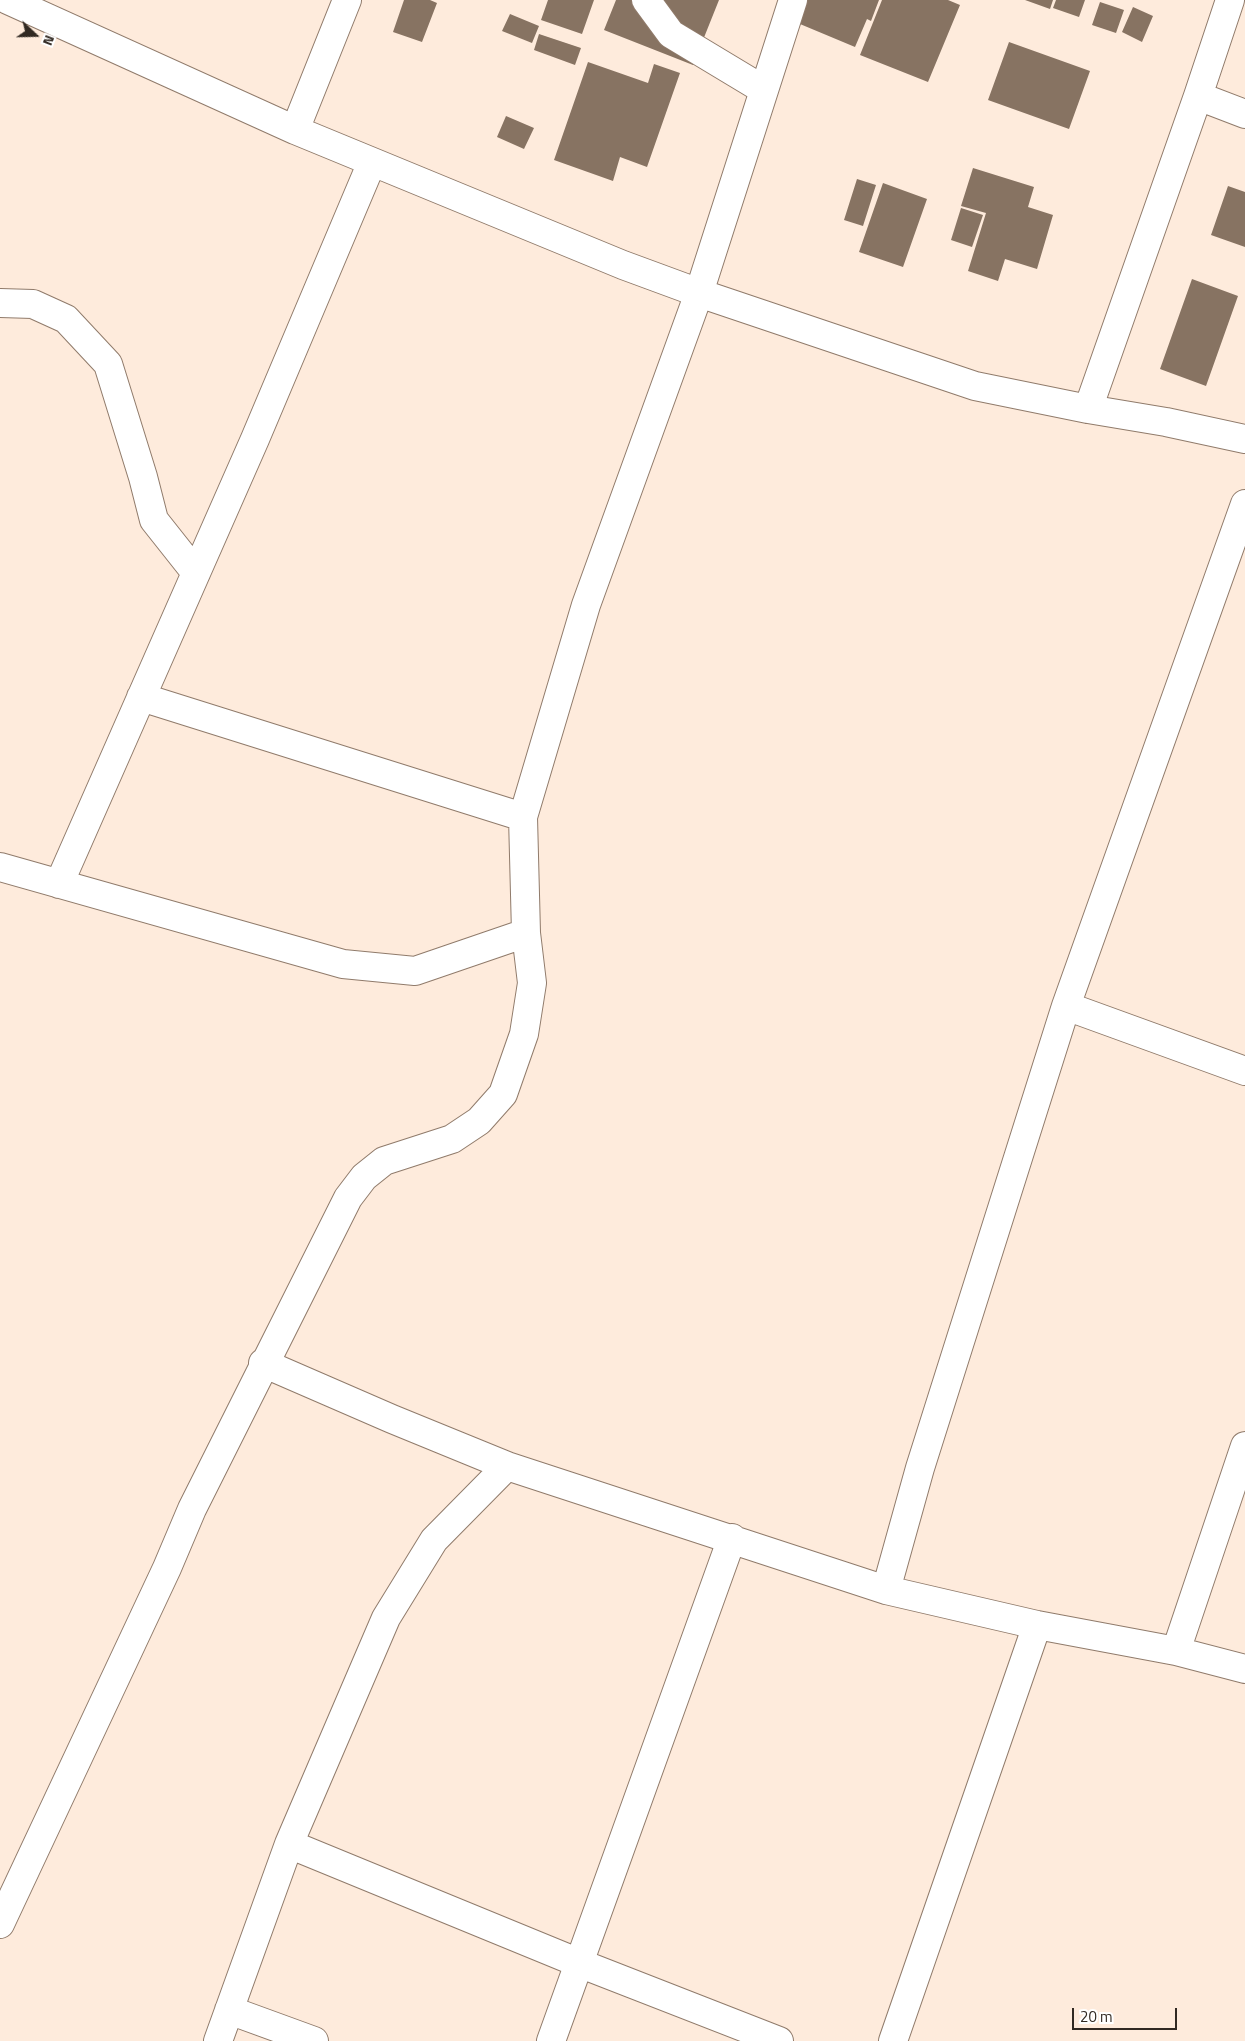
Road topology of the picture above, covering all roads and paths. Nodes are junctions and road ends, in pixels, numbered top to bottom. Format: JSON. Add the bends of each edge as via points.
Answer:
{"nodes":[{"id":1,"x":8,"y":0,"type":"edge"},
{"id":2,"x":347,"y":0,"type":"edge"},
{"id":3,"x":646,"y":0,"type":"edge"},
{"id":4,"x":793,"y":0,"type":"edge"},
{"id":5,"x":1230,"y":0,"type":"edge"},
{"id":6,"x":764,"y":90,"type":"junction"},
{"id":7,"x":1198,"y":96,"type":"junction"},
{"id":8,"x":1245,"y":114,"type":"edge"},
{"id":9,"x":295,"y":130,"type":"junction"},
{"id":10,"x":372,"y":162,"type":"junction"},
{"id":11,"x":699,"y":293,"type":"junction"},
{"id":12,"x":0,"y":303,"type":"edge"},
{"id":13,"x":1088,"y":409,"type":"junction"},
{"id":14,"x":1245,"y":438,"type":"edge"},
{"id":15,"x":1245,"y":504,"type":"edge"},
{"id":16,"x":196,"y":573,"type":"junction"},
{"id":17,"x":141,"y":697,"type":"junction"},
{"id":18,"x":523,"y":817,"type":"junction"},
{"id":19,"x":0,"y":868,"type":"edge"},
{"id":20,"x":59,"y":884,"type":"junction"},
{"id":21,"x":526,"y":933,"type":"junction"},
{"id":22,"x":1066,"y":1006,"type":"junction"},
{"id":23,"x":1245,"y":1071,"type":"edge"},
{"id":24,"x":263,"y":1364,"type":"junction"},
{"id":25,"x":1245,"y":1446,"type":"edge"},
{"id":26,"x":507,"y":1466,"type":"junction"},
{"id":27,"x":732,"y":1538,"type":"junction"},
{"id":28,"x":886,"y":1590,"type":"junction"},
{"id":29,"x":1037,"y":1624,"type":"junction"},
{"id":30,"x":1176,"y":1650,"type":"junction"},
{"id":31,"x":1245,"y":1670,"type":"edge"},
{"id":32,"x":289,"y":1844,"type":"junction"},
{"id":33,"x":0,"y":1924,"type":"edge"},
{"id":34,"x":579,"y":1963,"type":"junction"},
{"id":35,"x":229,"y":2010,"type":"junction"},
{"id":36,"x":218,"y":2041,"type":"edge"},
{"id":37,"x":314,"y":2041,"type":"edge"},
{"id":38,"x":550,"y":2041,"type":"edge"},
{"id":39,"x":779,"y":2041,"type":"edge"},
{"id":40,"x":892,"y":2041,"type":"edge"}],
"edges":[{"from":1,"to":9,"type":"street"},
{"from":2,"to":9,"type":"street"},
{"from":3,"to":6,"type":"street","via":[[671,34]]},
{"from":4,"to":6,"type":"street"},
{"from":5,"to":7,"type":"street"},
{"from":6,"to":11,"type":"street"},
{"from":7,"to":8,"type":"street"},
{"from":7,"to":13,"type":"street"},
{"from":9,"to":10,"type":"street"},
{"from":10,"to":11,"type":"street"},
{"from":10,"to":16,"type":"street"},
{"from":11,"to":13,"type":"street","via":[[975,386]]},
{"from":11,"to":18,"type":"street","via":[[586,605]]},
{"from":12,"to":16,"type":"street","via":[[33,304],[66,319],[108,364],[154,520]]},
{"from":13,"to":14,"type":"street"},
{"from":15,"to":22,"type":"street"},
{"from":16,"to":17,"type":"street"},
{"from":17,"to":18,"type":"street"},
{"from":17,"to":20,"type":"street"},
{"from":18,"to":21,"type":"street"},
{"from":19,"to":20,"type":"street"},
{"from":20,"to":21,"type":"street","via":[[343,964],[415,971]]},
{"from":21,"to":24,"type":"street","via":[[532,983],[524,1034],[503,1094],[479,1121],[452,1139],[384,1161],[364,1177],[348,1198]]},
{"from":22,"to":23,"type":"street"},
{"from":22,"to":28,"type":"street","via":[[920,1468]]},
{"from":24,"to":26,"type":"street"},
{"from":24,"to":33,"type":"street","via":[[192,1509]]},
{"from":25,"to":30,"type":"street"},
{"from":26,"to":27,"type":"street"},
{"from":26,"to":32,"type":"street","via":[[434,1540],[386,1618]]},
{"from":27,"to":28,"type":"street"},
{"from":27,"to":34,"type":"street"},
{"from":28,"to":29,"type":"street"},
{"from":29,"to":30,"type":"street"},
{"from":29,"to":40,"type":"street"},
{"from":30,"to":31,"type":"street"},
{"from":32,"to":34,"type":"street"},
{"from":32,"to":35,"type":"street"},
{"from":34,"to":38,"type":"street"},
{"from":34,"to":39,"type":"street"},
{"from":35,"to":36,"type":"street"},
{"from":35,"to":37,"type":"street"}]}
